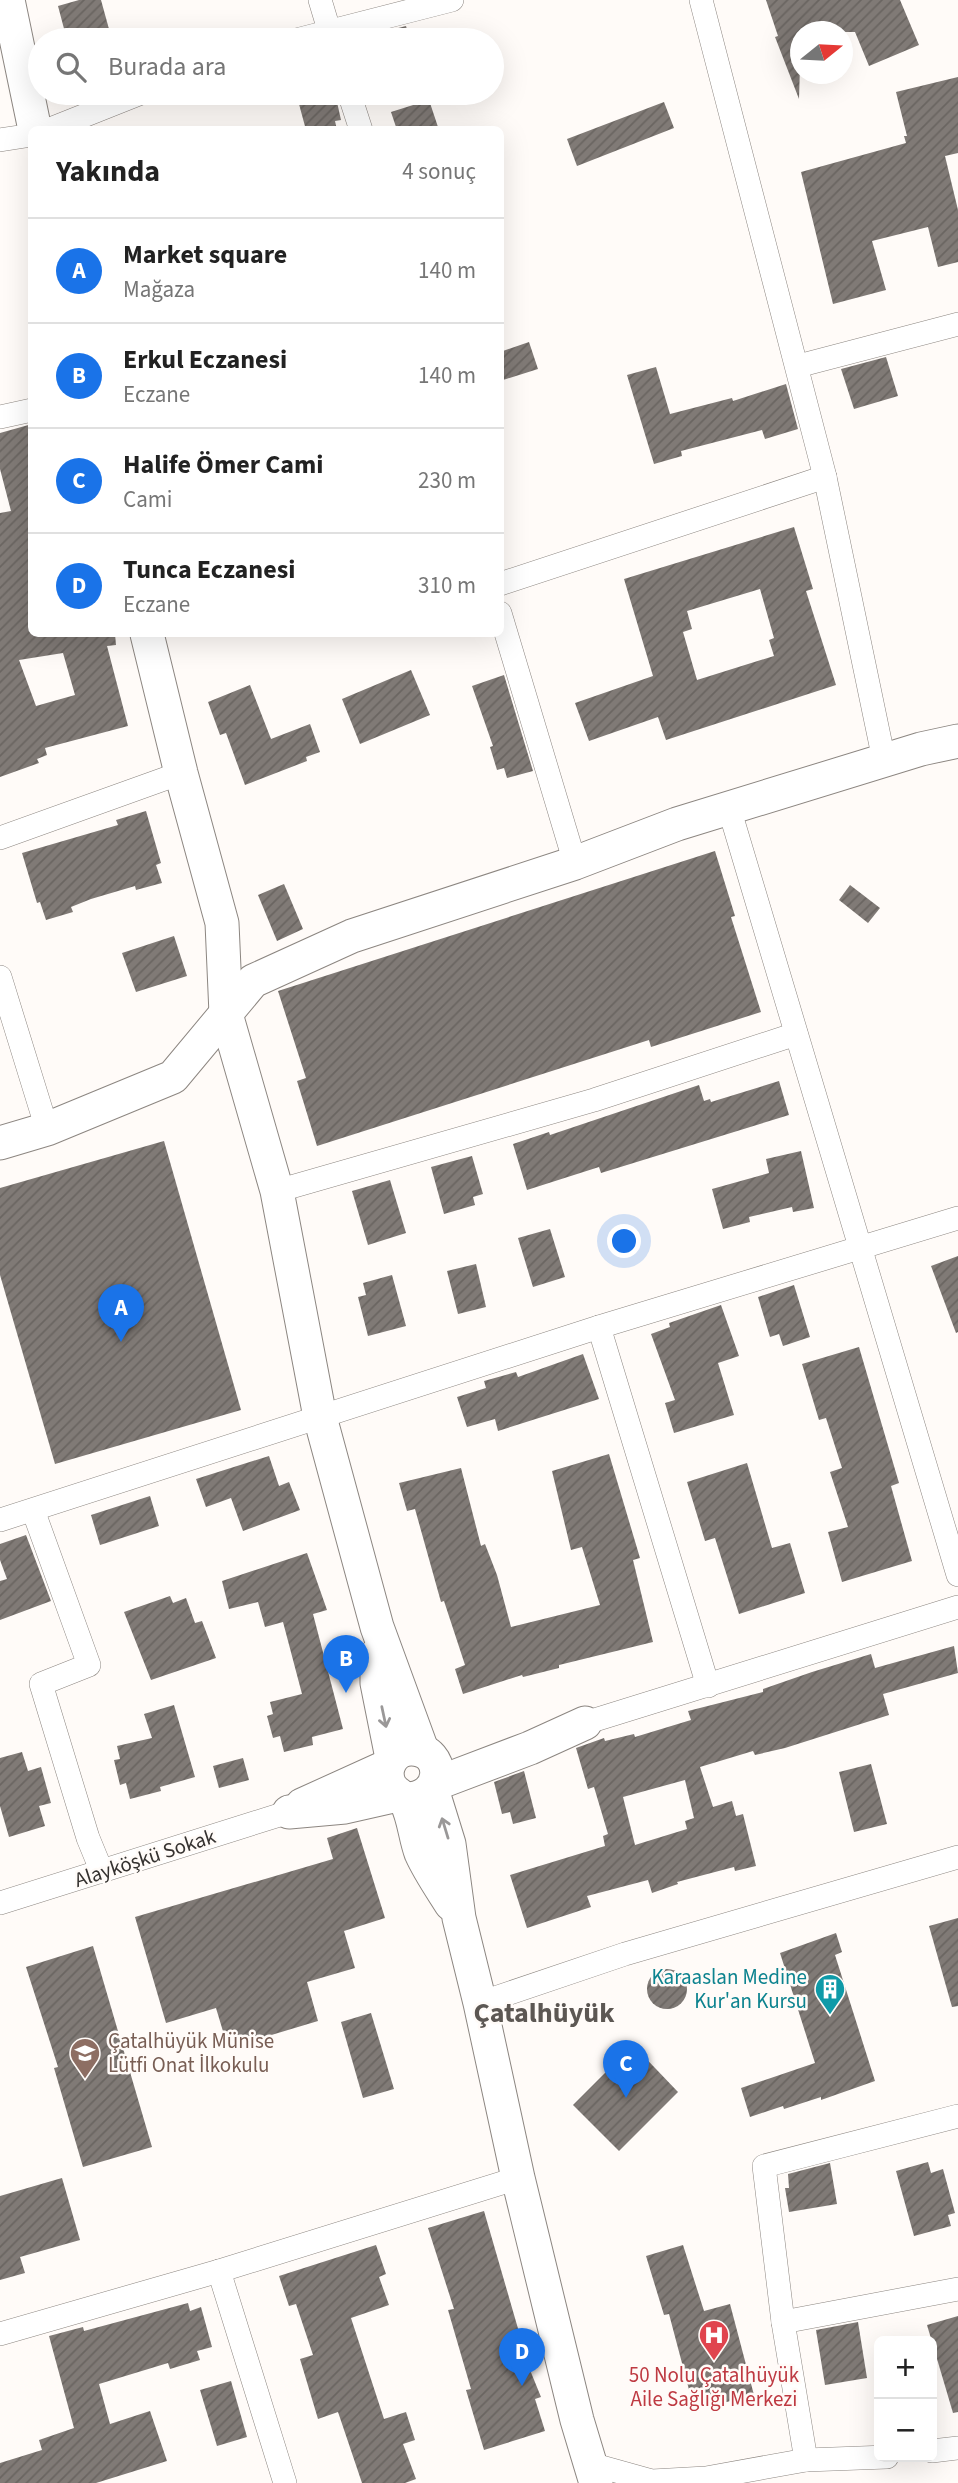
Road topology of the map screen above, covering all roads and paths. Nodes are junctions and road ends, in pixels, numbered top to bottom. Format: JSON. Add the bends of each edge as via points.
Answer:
{"nodes":[{"id":1,"x":8,"y":0,"type":"edge"},
{"id":2,"x":320,"y":0,"type":"edge"},
{"id":3,"x":452,"y":0,"type":"edge"},
{"id":4,"x":701,"y":0,"type":"edge"},
{"id":5,"x":328,"y":28,"type":"edge"},
{"id":6,"x":354,"y":28,"type":"edge"},
{"id":7,"x":28,"y":93,"type":"edge"},
{"id":8,"x":31,"y":105,"type":"edge"},
{"id":9,"x":111,"y":105,"type":"edge"},
{"id":10,"x":353,"y":105,"type":"edge"},
{"id":11,"x":35,"y":126,"type":"edge"},
{"id":12,"x":58,"y":126,"type":"edge"},
{"id":13,"x":360,"y":126,"type":"edge"},
{"id":14,"x":28,"y":136,"type":"edge"},
{"id":15,"x":0,"y":140,"type":"edge"},
{"id":16,"x":958,"y":324,"type":"edge"},
{"id":17,"x":798,"y":366,"type":"junction"},
{"id":18,"x":28,"y":411,"type":"edge"},
{"id":19,"x":0,"y":417,"type":"edge"},
{"id":20,"x":825,"y":477,"type":"junction"},
{"id":21,"x":504,"y":583,"type":"edge"},
{"id":22,"x":504,"y":626,"type":"edge"},
{"id":23,"x":149,"y":637,"type":"edge"},
{"id":24,"x":958,"y":741,"type":"edge"},
{"id":25,"x":884,"y":760,"type":"junction"},
{"id":26,"x":181,"y":773,"type":"junction"},
{"id":27,"x":729,"y":808,"type":"junction"},
{"id":28,"x":0,"y":838,"type":"edge"},
{"id":29,"x":575,"y":863,"type":"junction"},
{"id":30,"x":0,"y":977,"type":"edge"},
{"id":31,"x":226,"y":1014,"type":"junction"},
{"id":32,"x":796,"y":1034,"type":"junction"},
{"id":33,"x":47,"y":1129,"type":"junction"},
{"id":34,"x":0,"y":1143,"type":"edge"},
{"id":35,"x":277,"y":1191,"type":"junction"},
{"id":36,"x":958,"y":1218,"type":"edge"},
{"id":37,"x":859,"y":1248,"type":"junction"},
{"id":38,"x":599,"y":1327,"type":"junction"},
{"id":39,"x":320,"y":1417,"type":"junction"},
{"id":40,"x":33,"y":1510,"type":"junction"},
{"id":41,"x":0,"y":1520,"type":"edge"},
{"id":42,"x":958,"y":1575,"type":"edge"},
{"id":43,"x":958,"y":1607,"type":"edge"},
{"id":44,"x":708,"y":1686,"type":"junction"},
{"id":45,"x":584,"y":1723,"type":"joint"},
{"id":46,"x":413,"y":1775,"type":"junction"},
{"id":47,"x":289,"y":1812,"type":"joint"},
{"id":48,"x":958,"y":1857,"type":"edge"},
{"id":49,"x":102,"y":1872,"type":"junction"},
{"id":50,"x":0,"y":1903,"type":"edge"},
{"id":51,"x":480,"y":2003,"type":"junction"},
{"id":52,"x":958,"y":2116,"type":"edge"},
{"id":53,"x":518,"y":2178,"type":"junction"},
{"id":54,"x":219,"y":2272,"type":"junction"},
{"id":55,"x":958,"y":2289,"type":"edge"},
{"id":56,"x":783,"y":2322,"type":"junction"},
{"id":57,"x":0,"y":2334,"type":"edge"},
{"id":58,"x":958,"y":2448,"type":"edge"},
{"id":59,"x":937,"y":2450,"type":"edge"},
{"id":60,"x":874,"y":2457,"type":"edge"},
{"id":61,"x":806,"y":2460,"type":"junction"},
{"id":62,"x":594,"y":2474,"type":"edge"},
{"id":63,"x":285,"y":2483,"type":"edge"}],
"edges":[{"from":1,"to":7,"type":"street"},
{"from":2,"to":5,"type":"street"},
{"from":3,"to":6,"type":"street"},
{"from":4,"to":17,"type":"street"},
{"from":8,"to":11,"type":"street"},
{"from":9,"to":12,"type":"street"},
{"from":10,"to":13,"type":"street"},
{"from":14,"to":15,"type":"street"},
{"from":16,"to":17,"type":"street"},
{"from":17,"to":20,"type":"street"},
{"from":18,"to":19,"type":"street"},
{"from":20,"to":21,"type":"street"},
{"from":20,"to":25,"type":"street"},
{"from":22,"to":29,"type":"street"},
{"from":23,"to":26,"type":"street"},
{"from":24,"to":25,"type":"street"},
{"from":25,"to":27,"type":"street"},
{"from":26,"to":28,"type":"street"},
{"from":26,"to":31,"type":"street","via":[[222,923]]},
{"from":27,"to":29,"type":"street"},
{"from":27,"to":32,"type":"street"},
{"from":29,"to":31,"type":"street","via":[[352,936],[253,981]]},
{"from":30,"to":33,"type":"street"},
{"from":31,"to":33,"type":"street","via":[[173,1077]]},
{"from":31,"to":35,"type":"street"},
{"from":32,"to":35,"type":"street","via":[[594,1100]]},
{"from":32,"to":37,"type":"street"},
{"from":33,"to":34,"type":"street"},
{"from":35,"to":39,"type":"street"},
{"from":36,"to":37,"type":"street"},
{"from":37,"to":38,"type":"street"},
{"from":37,"to":42,"type":"street"},
{"from":38,"to":39,"type":"street"},
{"from":38,"to":44,"type":"street"},
{"from":39,"to":40,"type":"street"},
{"from":39,"to":46,"type":"street"},
{"from":40,"to":41,"type":"street"},
{"from":40,"to":49,"type":"street","via":[[89,1665],[41,1684]]},
{"from":43,"to":44,"type":"street"},
{"from":44,"to":45,"type":"street"},
{"from":45,"to":46,"type":"street"},
{"from":46,"to":47,"type":"street","via":[[342,1784]]},
{"from":46,"to":51,"type":"street","via":[[422,1854],[458,1918]]},
{"from":47,"to":49,"type":"street","name":"Alayköşkü Sokak"},
{"from":48,"to":51,"type":"street","via":[[625,1954]]},
{"from":49,"to":50,"type":"street","name":"Alayköşkü Sokak"},
{"from":51,"to":53,"type":"street"},
{"from":52,"to":56,"type":"street","via":[[764,2166]]},
{"from":53,"to":54,"type":"street"},
{"from":53,"to":62,"type":"street"},
{"from":54,"to":57,"type":"street"},
{"from":54,"to":63,"type":"street"},
{"from":55,"to":56,"type":"street"},
{"from":56,"to":61,"type":"street"},
{"from":58,"to":59,"type":"street"},
{"from":60,"to":61,"type":"street"},
{"from":61,"to":62,"type":"street","via":[[706,2478],[653,2481]]}]}
